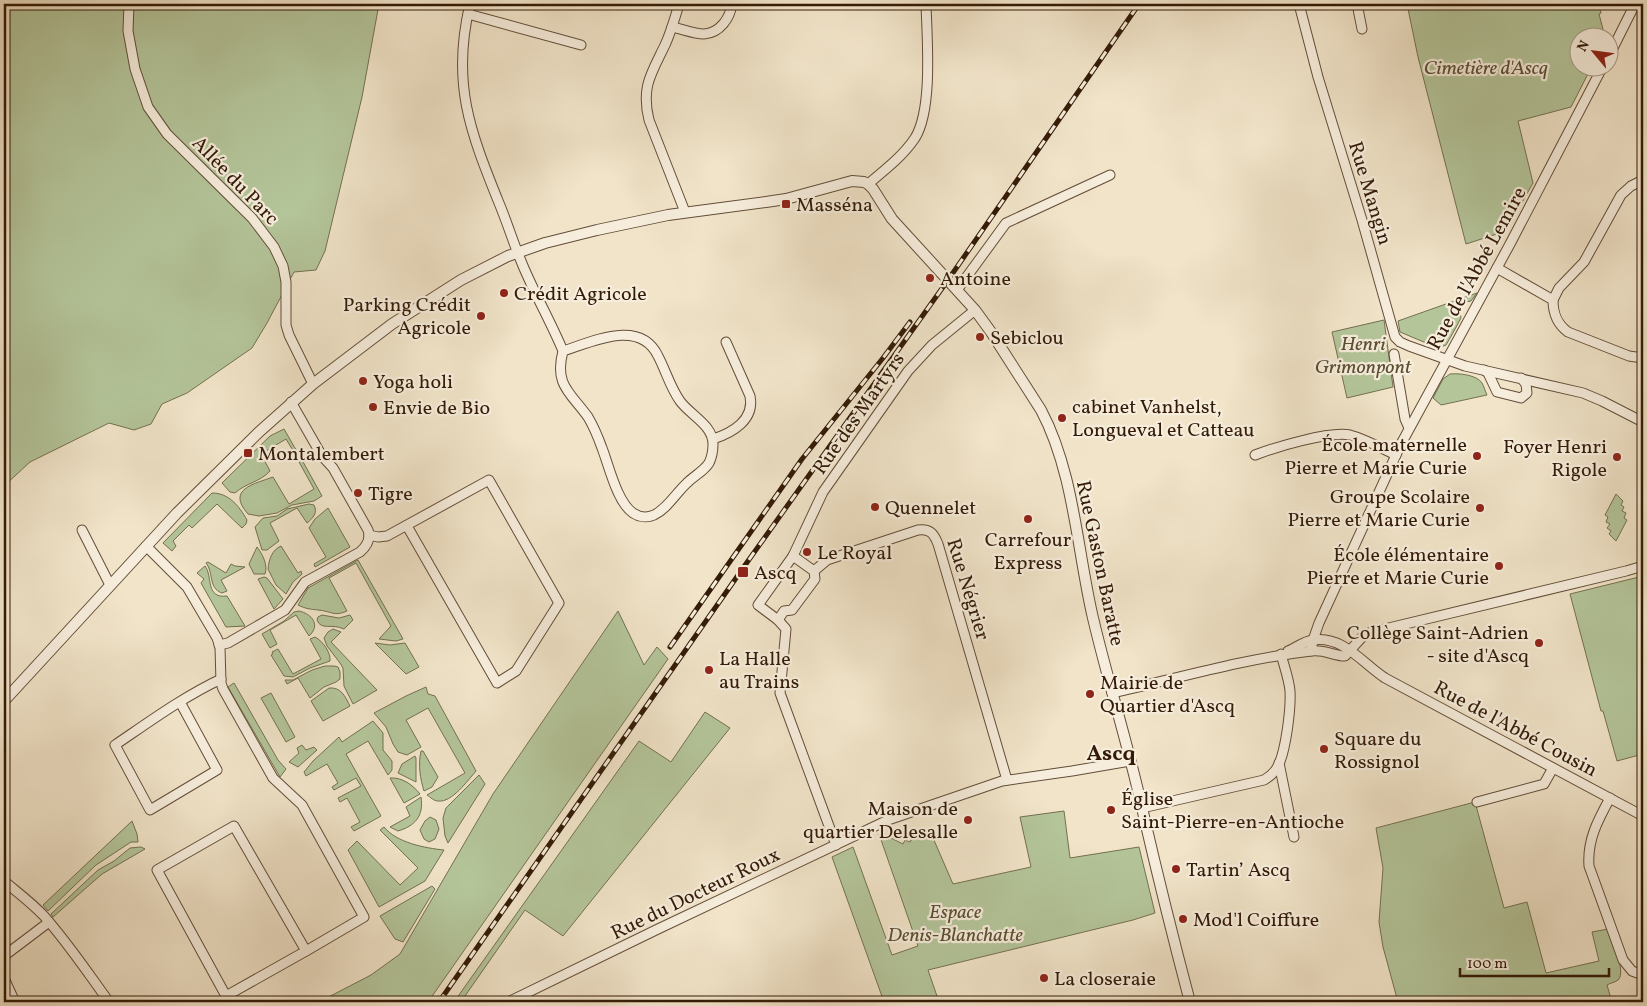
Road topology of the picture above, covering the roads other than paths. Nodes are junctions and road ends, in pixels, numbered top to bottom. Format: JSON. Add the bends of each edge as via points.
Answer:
{"nodes":[{"id":1,"x":129,"y":4,"type":"edge"},
{"id":2,"x":470,"y":4,"type":"edge"},
{"id":3,"x":679,"y":4,"type":"edge"},
{"id":4,"x":732,"y":4,"type":"edge"},
{"id":5,"x":926,"y":4,"type":"edge"},
{"id":6,"x":1299,"y":4,"type":"edge"},
{"id":7,"x":1357,"y":4,"type":"edge"},
{"id":8,"x":1635,"y":4,"type":"edge"},
{"id":9,"x":468,"y":14,"type":"junction"},
{"id":10,"x":672,"y":27,"type":"junction"},
{"id":11,"x":1362,"y":29,"type":"dead end"},
{"id":12,"x":1620,"y":34,"type":"edge"},
{"id":13,"x":580,"y":46,"type":"dead end"},
{"id":14,"x":1597,"y":78,"type":"edge"},
{"id":15,"x":1110,"y":175,"type":"dead end"},
{"id":16,"x":1643,"y":180,"type":"edge"},
{"id":17,"x":868,"y":184,"type":"junction"},
{"id":18,"x":685,"y":212,"type":"junction"},
{"id":19,"x":518,"y":252,"type":"junction"},
{"id":20,"x":1497,"y":268,"type":"junction"},
{"id":21,"x":957,"y":290,"type":"junction"},
{"id":22,"x":1553,"y":300,"type":"junction"},
{"id":23,"x":975,"y":310,"type":"junction"},
{"id":24,"x":726,"y":342,"type":"dead end"},
{"id":25,"x":563,"y":350,"type":"junction"},
{"id":26,"x":1394,"y":354,"type":"dead end"},
{"id":27,"x":1643,"y":358,"type":"edge"},
{"id":28,"x":1446,"y":360,"type":"junction"},
{"id":29,"x":1484,"y":370,"type":"junction"},
{"id":30,"x":1521,"y":378,"type":"junction"},
{"id":31,"x":312,"y":384,"type":"junction"},
{"id":32,"x":291,"y":402,"type":"junction"},
{"id":33,"x":1643,"y":422,"type":"edge"},
{"id":34,"x":1409,"y":428,"type":"junction"},
{"id":35,"x":713,"y":439,"type":"junction"},
{"id":36,"x":1255,"y":455,"type":"dead end"},
{"id":37,"x":1396,"y":455,"type":"junction"},
{"id":38,"x":407,"y":526,"type":"junction"},
{"id":39,"x":82,"y":530,"type":"dead end"},
{"id":40,"x":369,"y":535,"type":"junction"},
{"id":41,"x":146,"y":546,"type":"junction"},
{"id":42,"x":793,"y":556,"type":"junction"},
{"id":43,"x":1643,"y":566,"type":"edge"},
{"id":44,"x":814,"y":571,"type":"junction"},
{"id":45,"x":110,"y":585,"type":"junction"},
{"id":46,"x":778,"y":620,"type":"junction"},
{"id":47,"x":1313,"y":640,"type":"junction"},
{"id":48,"x":219,"y":645,"type":"junction"},
{"id":49,"x":1311,"y":651,"type":"junction"},
{"id":50,"x":1350,"y":651,"type":"junction"},
{"id":51,"x":1282,"y":658,"type":"junction"},
{"id":52,"x":220,"y":680,"type":"junction"},
{"id":53,"x":1112,"y":693,"type":"junction"},
{"id":54,"x":4,"y":702,"type":"edge"},
{"id":55,"x":180,"y":702,"type":"junction"},
{"id":56,"x":1130,"y":761,"type":"junction"},
{"id":57,"x":1280,"y":763,"type":"junction"},
{"id":58,"x":1553,"y":768,"type":"junction"},
{"id":59,"x":1007,"y":780,"type":"junction"},
{"id":60,"x":1610,"y":798,"type":"junction"},
{"id":61,"x":1477,"y":802,"type":"dead end"},
{"id":62,"x":1142,"y":808,"type":"junction"},
{"id":63,"x":1643,"y":816,"type":"edge"},
{"id":64,"x":1294,"y":837,"type":"dead end"},
{"id":65,"x":836,"y":845,"type":"junction"},
{"id":66,"x":4,"y":881,"type":"edge"},
{"id":67,"x":49,"y":922,"type":"junction"},
{"id":68,"x":306,"y":951,"type":"junction"},
{"id":69,"x":4,"y":956,"type":"edge"},
{"id":70,"x":1643,"y":975,"type":"edge"},
{"id":71,"x":4,"y":978,"type":"edge"},
{"id":72,"x":15,"y":1002,"type":"edge"},
{"id":73,"x":108,"y":1002,"type":"edge"},
{"id":74,"x":508,"y":1002,"type":"edge"},
{"id":75,"x":1190,"y":1002,"type":"edge"}],
"edges":[{"from":1,"to":31,"type":"street","name":"Allée du Parc","via":[[128,31],[135,69],[148,107],[167,134],[252,218],[274,247],[286,282],[286,325]]},
{"from":2,"to":9,"type":"street"},
{"from":3,"to":10,"type":"street"},
{"from":4,"to":10,"type":"street","via":[[727,19],[711,32],[699,34]]},
{"from":5,"to":17,"type":"street","via":[[923,121],[906,149]]},
{"from":6,"to":28,"type":"street","name":"Rue Mangin","via":[[1394,335],[1403,343]]},
{"from":7,"to":11,"type":"street"},
{"from":8,"to":12,"type":"street"},
{"from":9,"to":13,"type":"street"},
{"from":9,"to":19,"type":"street","via":[[462,52],[466,108],[478,152]]},
{"from":10,"to":18,"type":"street","via":[[650,74],[646,108]]},
{"from":14,"to":20,"type":"street","name":"Rue de l'Abbé Lemire"},
{"from":15,"to":21,"type":"street","via":[[1006,223]]},
{"from":16,"to":22,"type":"street","via":[[1621,195],[1584,262],[1559,288]]},
{"from":17,"to":18,"type":"street","via":[[852,181],[778,200]]},
{"from":17,"to":21,"type":"street","name":"Rue Gaston Baratte","via":[[892,219]]},
{"from":18,"to":19,"type":"street","via":[[572,236]]},
{"from":19,"to":25,"type":"street"},
{"from":19,"to":31,"type":"street","via":[[427,301]]},
{"from":20,"to":22,"type":"street"},
{"from":20,"to":28,"type":"street","name":"Rue de l'Abbé Lemire"},
{"from":21,"to":23,"type":"street","name":"Rue Gaston Baratte"},
{"from":22,"to":27,"type":"street","via":[[1556,319],[1568,332],[1629,356]]},
{"from":23,"to":42,"type":"street","name":"Rue des Martyrs","via":[[932,345],[908,371],[820,497]]},
{"from":23,"to":53,"type":"street","name":"Rue Gaston Baratte","via":[[1041,410],[1054,441],[1072,508],[1092,616]]},
{"from":24,"to":35,"type":"street","via":[[751,405],[736,429]]},
{"from":25,"to":35,"type":"street","via":[[605,337],[632,336],[645,341],[655,351],[680,401],[705,425]]},
{"from":25,"to":35,"type":"street","via":[[560,365],[562,381],[568,394],[592,423],[621,497],[632,512],[643,517],[660,511],[709,462]]},
{"from":26,"to":34,"type":"street"},
{"from":28,"to":29,"type":"street","name":"Rue Mangin"},
{"from":28,"to":34,"type":"street","name":"Rue de l'Abbé Lemire"},
{"from":29,"to":30,"type":"street","name":"Rue Mangin"},
{"from":29,"to":30,"type":"street","via":[[1497,392],[1517,398],[1527,393]]},
{"from":30,"to":33,"type":"street","name":"Rue Mangin","via":[[1589,395]]},
{"from":31,"to":32,"type":"street"},
{"from":32,"to":40,"type":"street","via":[[322,456],[333,468]]},
{"from":32,"to":41,"type":"street"},
{"from":34,"to":37,"type":"street","name":"Rue de l'Abbé Lemire"},
{"from":36,"to":37,"type":"street","via":[[1280,446],[1342,434]]},
{"from":37,"to":47,"type":"street","name":"Rue de l'Abbé Lemire"},
{"from":38,"to":38,"type":"street","via":[[489,480],[559,603],[511,676],[497,683]]},
{"from":38,"to":40,"type":"street","via":[[385,536]]},
{"from":39,"to":45,"type":"street"},
{"from":40,"to":48,"type":"street","via":[[360,552],[305,582],[285,610]]},
{"from":41,"to":45,"type":"street"},
{"from":41,"to":48,"type":"street","via":[[190,592]]},
{"from":42,"to":44,"type":"street"},
{"from":42,"to":46,"type":"street","name":"Rue des Martyrs","via":[[758,605]]},
{"from":43,"to":50,"type":"street","via":[[1372,632]]},
{"from":44,"to":46,"type":"street","via":[[815,579],[792,610],[784,611]]},
{"from":44,"to":59,"type":"street","name":"Rue Négrier","via":[[827,560],[918,530],[932,533]]},
{"from":45,"to":54,"type":"street"},
{"from":46,"to":65,"type":"street","via":[[785,626],[786,633],[780,693]]},
{"from":47,"to":49,"type":"street","name":"Rue de l'Abbé Lemire"},
{"from":47,"to":50,"type":"street","name":"Rue de l'Abbé Cousin","via":[[1331,640]]},
{"from":47,"to":51,"type":"street"},
{"from":48,"to":52,"type":"street"},
{"from":49,"to":50,"type":"street","via":[[1343,656]]},
{"from":49,"to":51,"type":"street"},
{"from":50,"to":58,"type":"street","name":"Rue de l'Abbé Cousin","via":[[1385,678]]},
{"from":51,"to":53,"type":"street","via":[[1215,668]]},
{"from":51,"to":57,"type":"street","via":[[1290,699]]},
{"from":52,"to":55,"type":"street"},
{"from":52,"to":68,"type":"street","via":[[271,775],[302,805],[364,917]]},
{"from":53,"to":56,"type":"street","name":"Rue Gaston Baratte"},
{"from":55,"to":55,"type":"street","via":[[115,745],[150,810],[217,770]]},
{"from":56,"to":59,"type":"street","name":"Rue du Docteur Roux"},
{"from":56,"to":62,"type":"street","name":"Rue Gaston Baratte"},
{"from":57,"to":62,"type":"street","via":[[1271,777],[1264,780]]},
{"from":57,"to":64,"type":"street"},
{"from":58,"to":60,"type":"street","name":"Rue de l'Abbé Cousin"},
{"from":58,"to":61,"type":"street","via":[[1544,784]]},
{"from":59,"to":65,"type":"street","name":"Rue du Docteur Roux","via":[[888,820]]},
{"from":60,"to":63,"type":"street","name":"Rue de l'Abbé Cousin"},
{"from":60,"to":70,"type":"street","via":[[1591,838],[1589,866],[1623,960],[1632,971]]},
{"from":62,"to":75,"type":"street","name":"Rue Gaston Baratte"},
{"from":65,"to":74,"type":"street","name":"Rue du Docteur Roux"},
{"from":66,"to":67,"type":"street"},
{"from":67,"to":69,"type":"street"},
{"from":67,"to":73,"type":"street"},
{"from":68,"to":68,"type":"street","via":[[234,826],[157,870],[226,996]]},
{"from":71,"to":72,"type":"street"}]}
